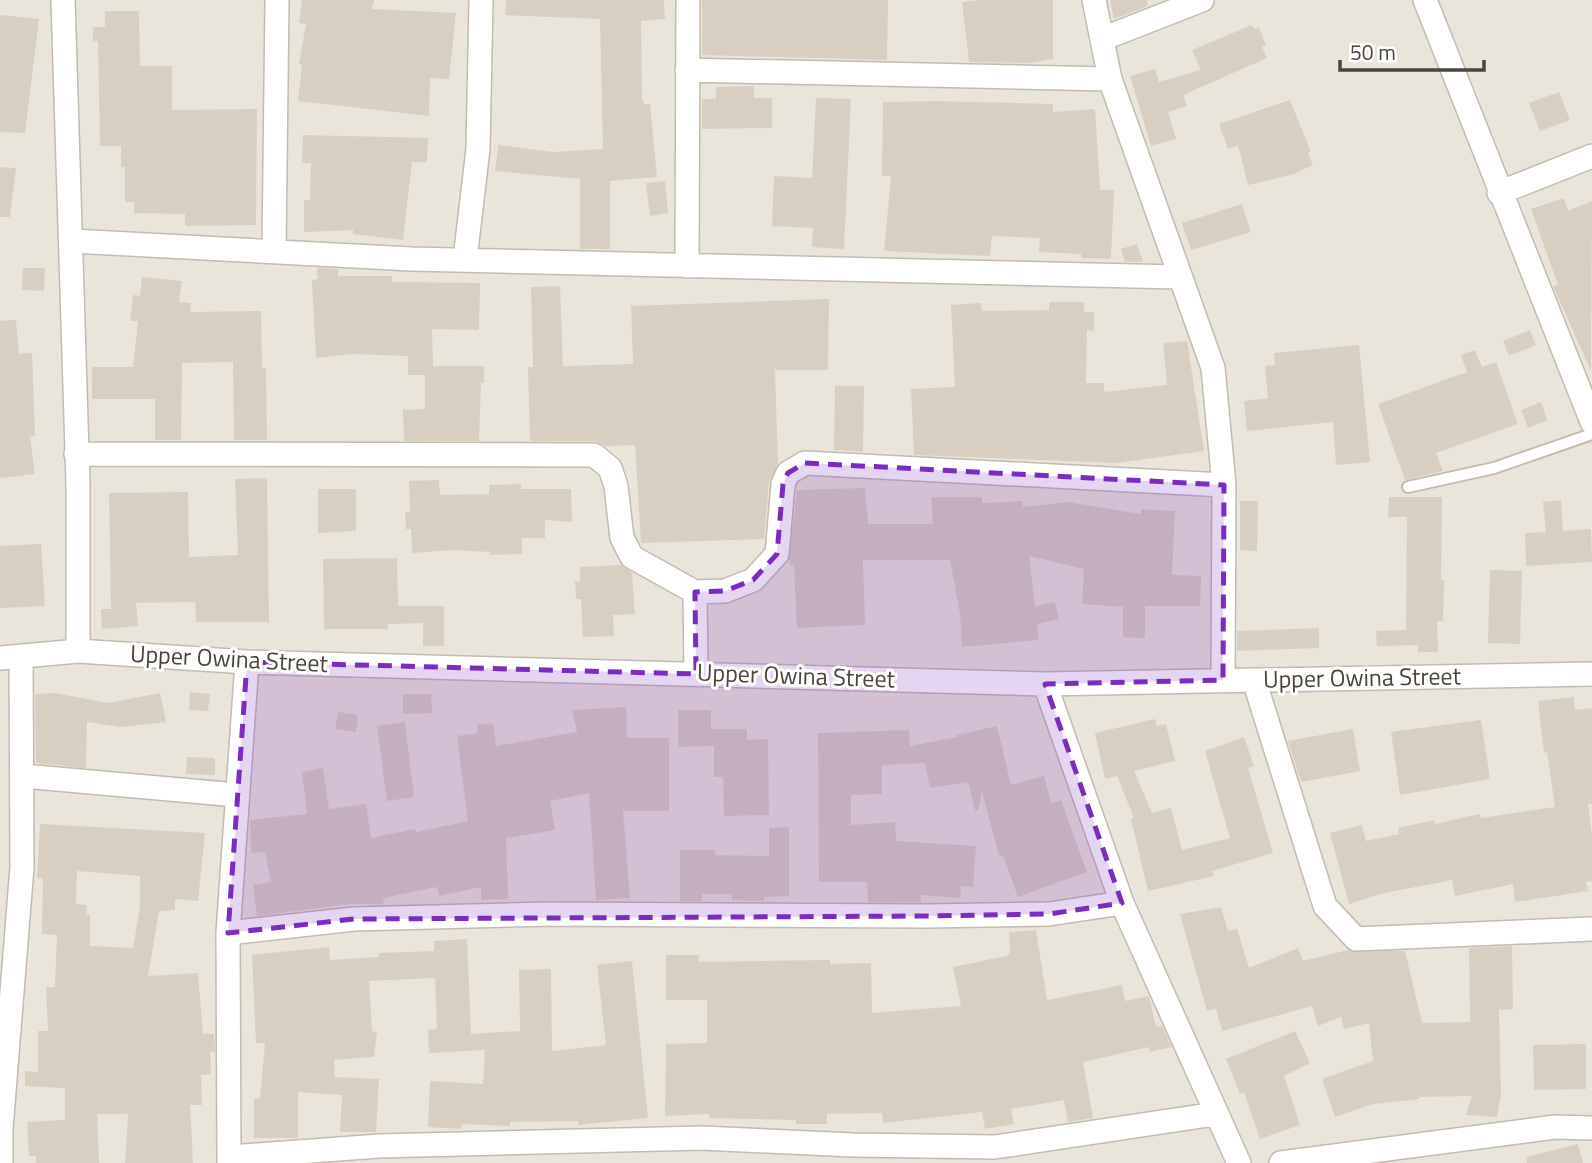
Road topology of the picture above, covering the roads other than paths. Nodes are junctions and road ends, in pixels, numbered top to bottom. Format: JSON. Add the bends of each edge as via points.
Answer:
{"nodes":[{"id":1,"x":63,"y":0,"type":"edge"},
{"id":2,"x":277,"y":0,"type":"edge"},
{"id":3,"x":481,"y":0,"type":"edge"},
{"id":4,"x":688,"y":0,"type":"edge"},
{"id":5,"x":1094,"y":0,"type":"edge"},
{"id":6,"x":1202,"y":0,"type":"edge"},
{"id":7,"x":1425,"y":0,"type":"edge"},
{"id":8,"x":1102,"y":39,"type":"junction"},
{"id":9,"x":687,"y":70,"type":"junction"},
{"id":10,"x":1110,"y":79,"type":"junction"},
{"id":11,"x":1592,"y":156,"type":"edge"},
{"id":12,"x":1499,"y":193,"type":"junction"},
{"id":13,"x":72,"y":241,"type":"junction"},
{"id":14,"x":275,"y":250,"type":"junction"},
{"id":15,"x":465,"y":259,"type":"junction"},
{"id":16,"x":687,"y":266,"type":"junction"},
{"id":17,"x":1178,"y":277,"type":"junction"},
{"id":18,"x":1592,"y":422,"type":"edge"},
{"id":19,"x":1592,"y":434,"type":"edge"},
{"id":20,"x":76,"y":454,"type":"junction"},
{"id":21,"x":1224,"y":485,"type":"junction"},
{"id":22,"x":1408,"y":486,"type":"dead end"},
{"id":23,"x":695,"y":592,"type":"junction"},
{"id":24,"x":78,"y":651,"type":"junction"},
{"id":25,"x":10,"y":657,"type":"edge"},
{"id":26,"x":247,"y":662,"type":"junction"},
{"id":27,"x":696,"y":674,"type":"junction"},
{"id":28,"x":1592,"y":674,"type":"edge"},
{"id":29,"x":1223,"y":680,"type":"junction"},
{"id":30,"x":1254,"y":680,"type":"junction"},
{"id":31,"x":1045,"y":684,"type":"junction"},
{"id":32,"x":23,"y":776,"type":"junction"},
{"id":33,"x":237,"y":795,"type":"junction"},
{"id":34,"x":1122,"y":903,"type":"junction"},
{"id":35,"x":1592,"y":929,"type":"edge"},
{"id":36,"x":228,"y":933,"type":"junction"},
{"id":37,"x":1215,"y":1114,"type":"junction"},
{"id":38,"x":1592,"y":1128,"type":"edge"},
{"id":39,"x":229,"y":1160,"type":"edge"},
{"id":40,"x":1,"y":1163,"type":"edge"},
{"id":41,"x":1239,"y":1163,"type":"edge"},
{"id":42,"x":1281,"y":1163,"type":"edge"}],
"edges":[{"from":1,"to":13,"type":"street"},
{"from":2,"to":14,"type":"street"},
{"from":3,"to":15,"type":"street","via":[[478,149]]},
{"from":4,"to":9,"type":"street"},
{"from":5,"to":8,"type":"street"},
{"from":6,"to":8,"type":"street"},
{"from":7,"to":12,"type":"street"},
{"from":8,"to":10,"type":"street"},
{"from":9,"to":10,"type":"street"},
{"from":9,"to":16,"type":"street"},
{"from":10,"to":17,"type":"street"},
{"from":11,"to":12,"type":"street"},
{"from":12,"to":18,"type":"street"},
{"from":13,"to":14,"type":"street"},
{"from":13,"to":20,"type":"street"},
{"from":14,"to":15,"type":"street"},
{"from":15,"to":16,"type":"street"},
{"from":16,"to":17,"type":"street"},
{"from":17,"to":21,"type":"street","via":[[1213,368]]},
{"from":19,"to":22,"type":"lane","via":[[1494,468]]},
{"from":20,"to":23,"type":"street","via":[[594,455],[610,468],[622,538],[632,557]]},
{"from":20,"to":24,"type":"street"},
{"from":21,"to":23,"type":"street","via":[[805,464],[788,473],[783,484],[777,554],[753,580],[725,591]]},
{"from":21,"to":29,"type":"street"},
{"from":23,"to":27,"type":"street"},
{"from":24,"to":25,"type":"street","name":"Upper Owina Street"},
{"from":24,"to":26,"type":"street","name":"Upper Owina Street"},
{"from":25,"to":32,"type":"street"},
{"from":26,"to":27,"type":"street","name":"Upper Owina Street"},
{"from":26,"to":33,"type":"street"},
{"from":27,"to":31,"type":"street","name":"Upper Owina Street"},
{"from":28,"to":30,"type":"street","name":"Upper Owina Street"},
{"from":29,"to":30,"type":"street","name":"Upper Owina Street"},
{"from":29,"to":31,"type":"street","name":"Upper Owina Street"},
{"from":30,"to":35,"type":"street","via":[[1325,906],[1356,939]]},
{"from":31,"to":34,"type":"street"},
{"from":32,"to":33,"type":"street"},
{"from":32,"to":40,"type":"street","via":[[20,892]]},
{"from":33,"to":36,"type":"street"},
{"from":34,"to":36,"type":"street","via":[[1049,914],[954,916],[548,914],[354,919]]},
{"from":34,"to":37,"type":"street"},
{"from":36,"to":39,"type":"street"},
{"from":37,"to":39,"type":"street","via":[[995,1147],[702,1138],[379,1146]]},
{"from":37,"to":41,"type":"street"},
{"from":38,"to":42,"type":"street","via":[[1555,1127]]}]}
